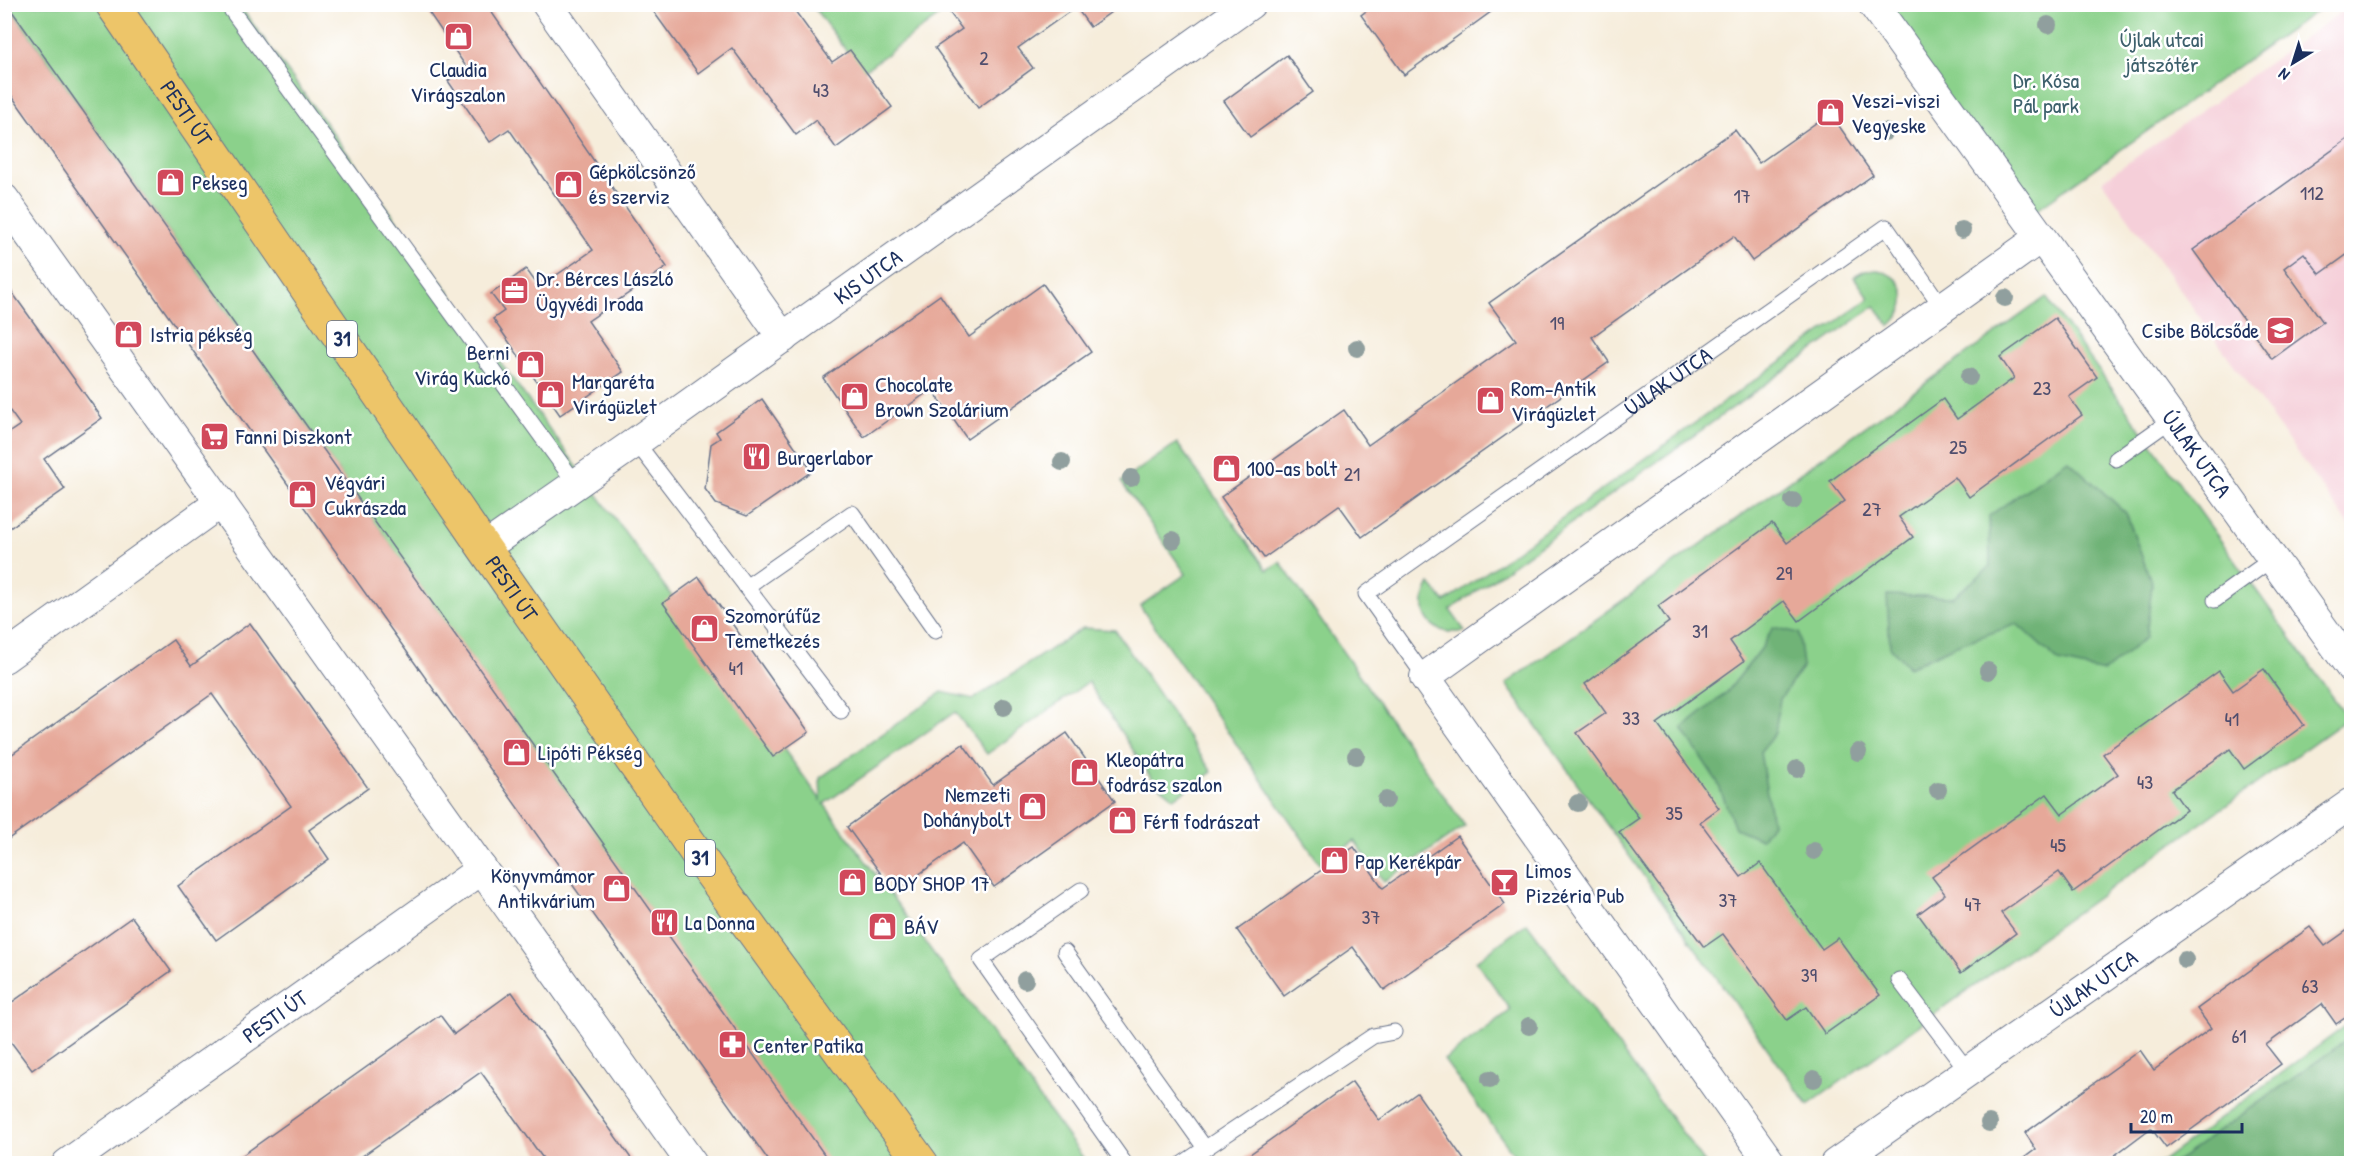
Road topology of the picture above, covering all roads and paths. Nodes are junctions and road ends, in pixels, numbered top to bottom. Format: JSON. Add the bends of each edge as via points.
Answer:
{"nodes":[{"id":1,"x":112,"y":4,"type":"edge"},
{"id":2,"x":227,"y":4,"type":"edge"},
{"id":3,"x":547,"y":4,"type":"edge"},
{"id":4,"x":1250,"y":4,"type":"edge"},
{"id":5,"x":1873,"y":4,"type":"edge"},
{"id":6,"x":4,"y":199,"type":"edge"},
{"id":7,"x":2040,"y":238,"type":"junction"},
{"id":8,"x":1942,"y":307,"type":"junction"},
{"id":9,"x":783,"y":338,"type":"junction"},
{"id":10,"x":2171,"y":420,"type":"junction"},
{"id":11,"x":636,"y":442,"type":"junction"},
{"id":12,"x":2116,"y":459,"type":"dead end"},
{"id":13,"x":576,"y":484,"type":"junction"},
{"id":14,"x":221,"y":502,"type":"junction"},
{"id":15,"x":484,"y":548,"type":"junction"},
{"id":16,"x":2272,"y":559,"type":"junction"},
{"id":17,"x":746,"y":587,"type":"junction"},
{"id":18,"x":2214,"y":600,"type":"dead end"},
{"id":19,"x":935,"y":631,"type":"dead end"},
{"id":20,"x":4,"y":658,"type":"edge"},
{"id":21,"x":2352,"y":669,"type":"edge"},
{"id":22,"x":1425,"y":677,"type":"junction"},
{"id":23,"x":841,"y":711,"type":"dead end"},
{"id":24,"x":2352,"y":803,"type":"edge"},
{"id":25,"x":482,"y":869,"type":"junction"},
{"id":26,"x":1081,"y":890,"type":"dead end"},
{"id":27,"x":1065,"y":952,"type":"dead end"},
{"id":28,"x":1899,"y":980,"type":"dead end"},
{"id":29,"x":1394,"y":1032,"type":"dead end"},
{"id":30,"x":1967,"y":1070,"type":"junction"},
{"id":31,"x":1204,"y":1148,"type":"junction"},
{"id":32,"x":67,"y":1164,"type":"edge"},
{"id":33,"x":692,"y":1164,"type":"edge"},
{"id":34,"x":922,"y":1164,"type":"edge"},
{"id":35,"x":1125,"y":1164,"type":"edge"},
{"id":36,"x":1182,"y":1164,"type":"edge"},
{"id":37,"x":1771,"y":1164,"type":"edge"},
{"id":38,"x":1835,"y":1164,"type":"edge"}],
"edges":[{"from":1,"to":15,"type":"main road","name":"PESTI ÚT","number":"31"},
{"from":2,"to":13,"type":"lane"},
{"from":3,"to":9,"type":"street"},
{"from":4,"to":9,"type":"street","name":"KIS UTCA"},
{"from":5,"to":7,"type":"street","name":"ÚJLAK UTCA"},
{"from":6,"to":14,"type":"street"},
{"from":7,"to":8,"type":"street"},
{"from":7,"to":10,"type":"street","name":"ÚJLAK UTCA"},
{"from":8,"to":22,"type":"street"},
{"from":8,"to":22,"type":"lane","name":"ÚJLAK UTCA","via":[[1886,227],[1366,594]]},
{"from":9,"to":11,"type":"street","name":"KIS UTCA"},
{"from":10,"to":12,"type":"lane"},
{"from":10,"to":16,"type":"street","name":"ÚJLAK UTCA"},
{"from":11,"to":13,"type":"street","name":"KIS UTCA"},
{"from":11,"to":17,"type":"lane"},
{"from":13,"to":15,"type":"street","name":"KIS UTCA"},
{"from":14,"to":20,"type":"street"},
{"from":14,"to":25,"type":"street"},
{"from":15,"to":34,"type":"main road","name":"PESTI ÚT","number":"31","via":[[707,868]]},
{"from":16,"to":18,"type":"lane"},
{"from":16,"to":21,"type":"street","name":"ÚJLAK UTCA"},
{"from":17,"to":19,"type":"lane","via":[[852,513]]},
{"from":17,"to":23,"type":"lane"},
{"from":22,"to":37,"type":"street","name":"ÚJLAK UTCA"},
{"from":24,"to":30,"type":"street","name":"ÚJLAK UTCA"},
{"from":25,"to":32,"type":"street","name":"PESTI ÚT"},
{"from":25,"to":33,"type":"street"},
{"from":26,"to":35,"type":"lane","via":[[981,960]]},
{"from":27,"to":31,"type":"lane"},
{"from":28,"to":30,"type":"lane"},
{"from":29,"to":31,"type":"lane","via":[[1373,1036]]},
{"from":30,"to":38,"type":"street","name":"ÚJLAK UTCA"},
{"from":31,"to":36,"type":"lane"}]}
